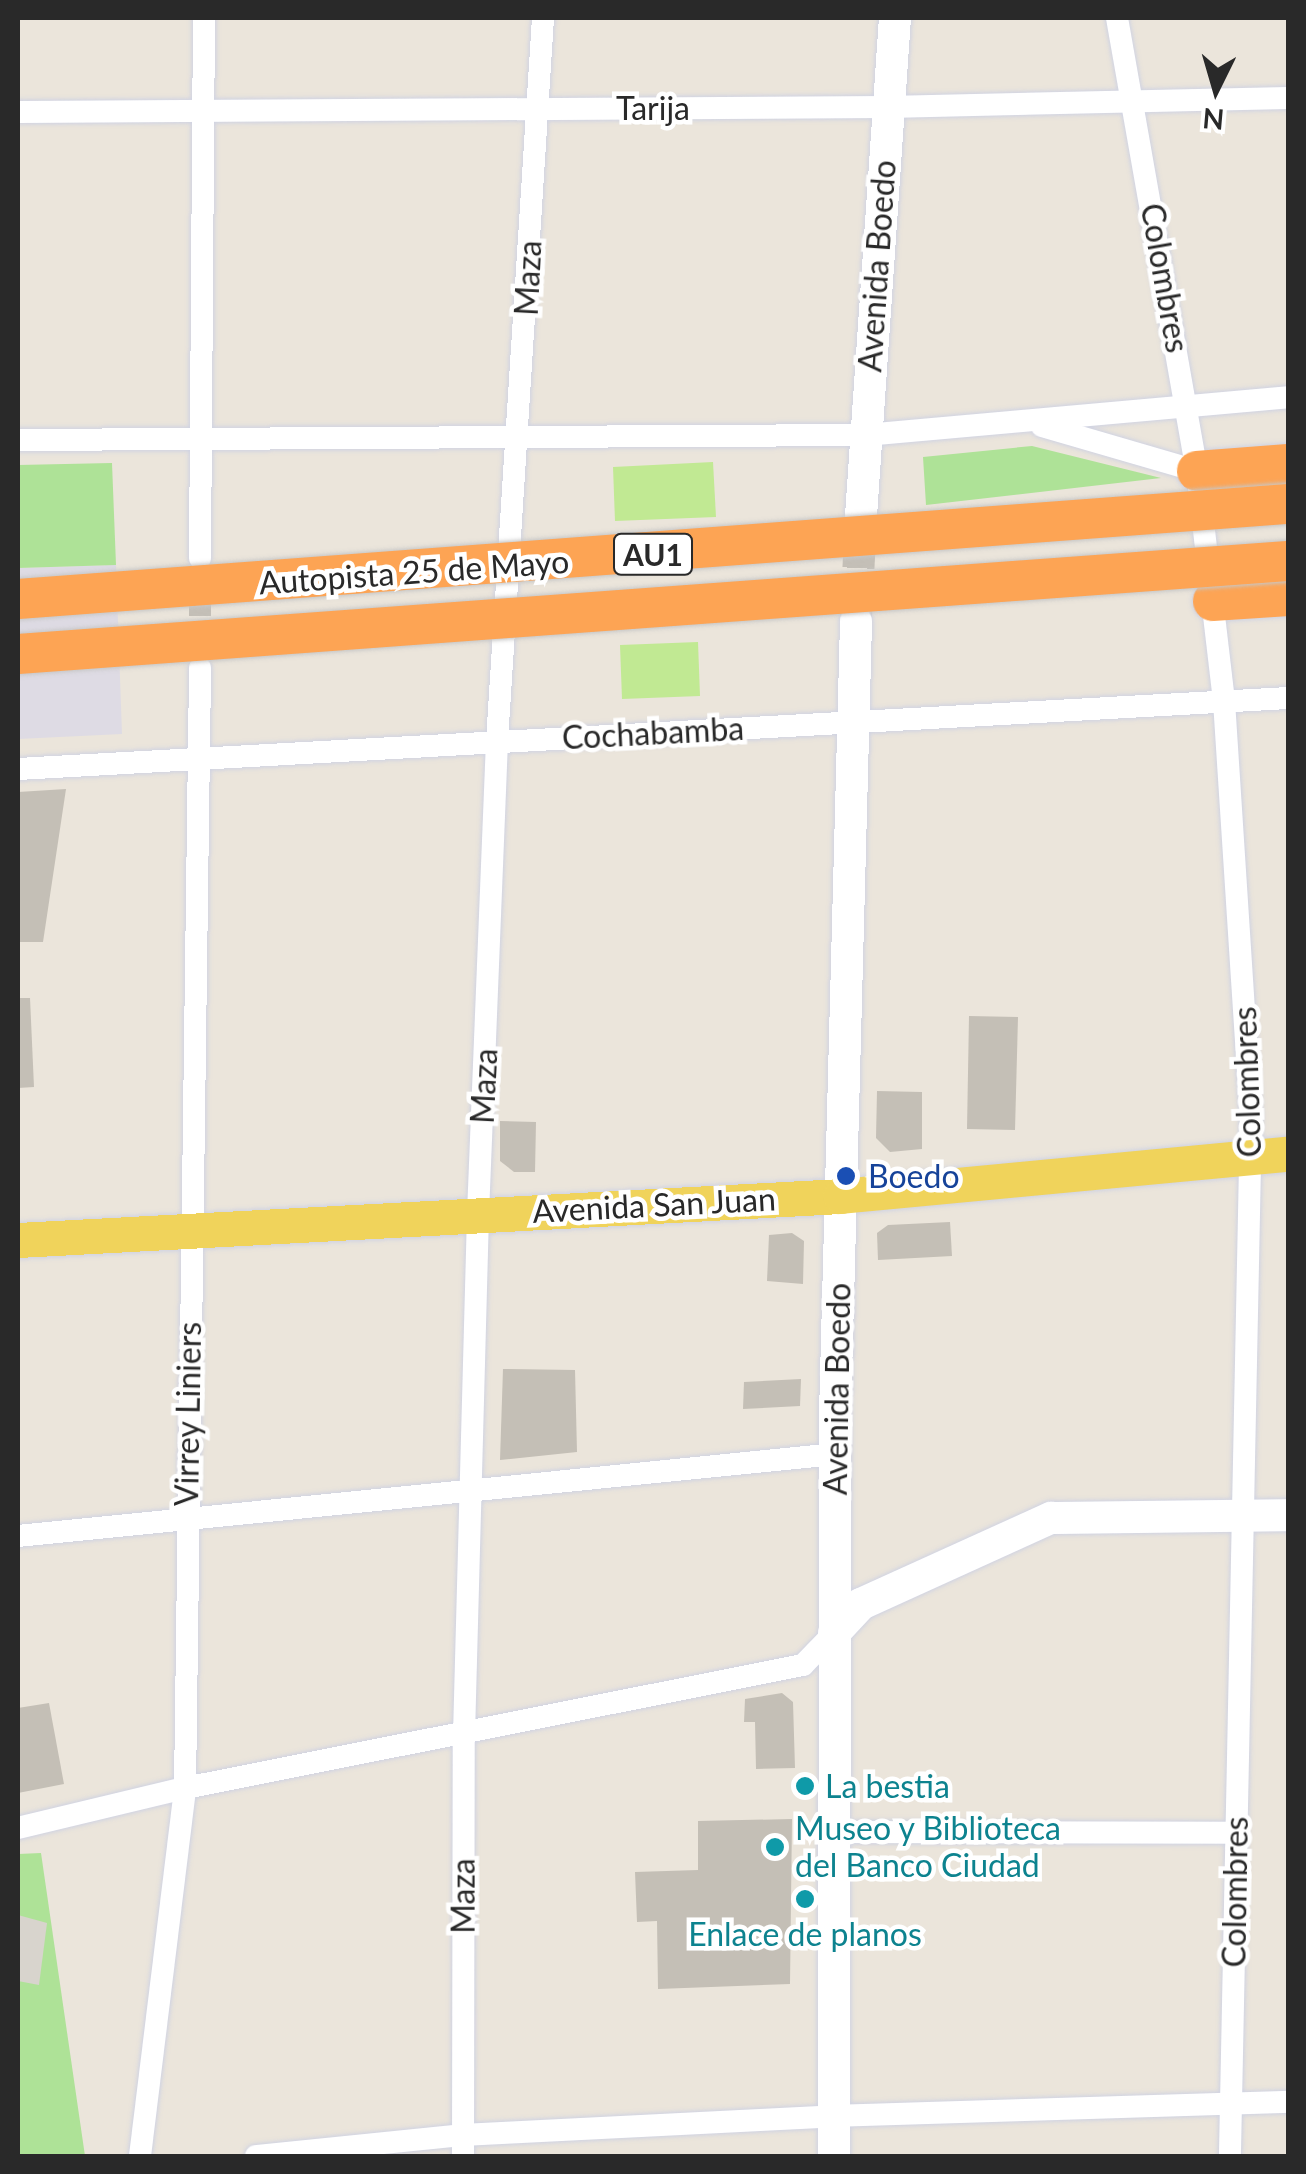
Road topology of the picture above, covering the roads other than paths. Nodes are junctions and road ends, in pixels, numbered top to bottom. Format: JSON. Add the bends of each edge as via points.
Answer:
{"nodes":[{"id":1,"x":204,"y":18,"type":"edge"},
{"id":2,"x":543,"y":18,"type":"edge"},
{"id":3,"x":895,"y":18,"type":"edge"},
{"id":4,"x":1117,"y":18,"type":"edge"},
{"id":5,"x":1288,"y":98,"type":"edge"},
{"id":6,"x":1135,"y":103,"type":"junction"},
{"id":7,"x":203,"y":108,"type":"junction"},
{"id":8,"x":888,"y":108,"type":"junction"},
{"id":9,"x":539,"y":109,"type":"junction"},
{"id":10,"x":18,"y":112,"type":"edge"},
{"id":11,"x":1288,"y":397,"type":"edge"},
{"id":12,"x":1188,"y":409,"type":"junction"},
{"id":13,"x":1030,"y":423,"type":"junction"},
{"id":14,"x":866,"y":435,"type":"junction"},
{"id":15,"x":201,"y":436,"type":"junction"},
{"id":16,"x":519,"y":436,"type":"junction"},
{"id":17,"x":18,"y":440,"type":"edge"},
{"id":18,"x":1288,"y":464,"type":"edge"},
{"id":19,"x":1198,"y":471,"type":"junction"},
{"id":20,"x":1288,"y":504,"type":"edge"},
{"id":21,"x":861,"y":516,"type":"tunnel mouth"},
{"id":22,"x":200,"y":558,"type":"tunnel mouth"},
{"id":23,"x":1288,"y":562,"type":"edge"},
{"id":24,"x":1288,"y":596,"type":"edge"},
{"id":25,"x":18,"y":599,"type":"edge"},
{"id":26,"x":1212,"y":601,"type":"junction"},
{"id":27,"x":856,"y":621,"type":"tunnel mouth"},
{"id":28,"x":18,"y":654,"type":"edge"},
{"id":29,"x":200,"y":668,"type":"tunnel mouth"},
{"id":30,"x":1288,"y":698,"type":"edge"},
{"id":31,"x":1224,"y":701,"type":"junction"},
{"id":32,"x":850,"y":723,"type":"junction"},
{"id":33,"x":497,"y":741,"type":"junction"},
{"id":34,"x":200,"y":759,"type":"junction"},
{"id":35,"x":18,"y":769,"type":"edge"},
{"id":36,"x":1288,"y":1154,"type":"edge"},
{"id":37,"x":1251,"y":1158,"type":"junction"},
{"id":38,"x":840,"y":1196,"type":"junction"},
{"id":39,"x":478,"y":1214,"type":"junction"},
{"id":40,"x":192,"y":1231,"type":"junction"},
{"id":41,"x":18,"y":1240,"type":"edge"},
{"id":42,"x":835,"y":1454,"type":"junction"},
{"id":43,"x":472,"y":1491,"type":"junction"},
{"id":44,"x":1242,"y":1514,"type":"junction"},
{"id":45,"x":1288,"y":1514,"type":"edge"},
{"id":46,"x":186,"y":1521,"type":"junction"},
{"id":47,"x":18,"y":1536,"type":"edge"},
{"id":48,"x":834,"y":1632,"type":"junction"},
{"id":49,"x":464,"y":1735,"type":"junction"},
{"id":50,"x":185,"y":1788,"type":"junction"},
{"id":51,"x":18,"y":1828,"type":"edge"},
{"id":52,"x":834,"y":1832,"type":"junction"},
{"id":53,"x":1237,"y":1833,"type":"junction"},
{"id":54,"x":1288,"y":2102,"type":"edge"},
{"id":55,"x":1231,"y":2103,"type":"junction"},
{"id":56,"x":834,"y":2116,"type":"junction"},
{"id":57,"x":463,"y":2146,"type":"edge"},
{"id":58,"x":140,"y":2156,"type":"edge"},
{"id":59,"x":256,"y":2156,"type":"edge"},
{"id":60,"x":834,"y":2156,"type":"edge"},
{"id":61,"x":1230,"y":2156,"type":"edge"}],
"edges":[{"from":1,"to":7,"type":"street"},
{"from":2,"to":9,"type":"street","name":"Maza"},
{"from":3,"to":8,"type":"main road","name":"Avenida Boedo"},
{"from":4,"to":6,"type":"street","name":"Colombres"},
{"from":5,"to":6,"type":"street","name":"Tarija"},
{"from":6,"to":8,"type":"street","name":"Tarija"},
{"from":6,"to":12,"type":"street","name":"Colombres"},
{"from":7,"to":9,"type":"street","name":"Tarija"},
{"from":7,"to":10,"type":"street","name":"Tarija"},
{"from":7,"to":15,"type":"street"},
{"from":8,"to":9,"type":"street","name":"Tarija"},
{"from":8,"to":14,"type":"main road","name":"Avenida Boedo"},
{"from":9,"to":16,"type":"street","name":"Maza"},
{"from":11,"to":12,"type":"street"},
{"from":12,"to":13,"type":"street"},
{"from":12,"to":19,"type":"street","name":"Colombres"},
{"from":13,"to":14,"type":"street"},
{"from":13,"to":19,"type":"street"},
{"from":14,"to":16,"type":"street"},
{"from":14,"to":21,"type":"main road","name":"Avenida Boedo"},
{"from":15,"to":16,"type":"street"},
{"from":15,"to":17,"type":"street"},
{"from":15,"to":22,"type":"street"},
{"from":16,"to":33,"type":"street","name":"Maza"},
{"from":18,"to":19,"type":"highway"},
{"from":19,"to":26,"type":"street","name":"Colombres"},
{"from":20,"to":25,"type":"highway","name":"Autopista 25 de Mayo","number":"AU1","bridge":true},
{"from":23,"to":28,"type":"highway","name":"Autopista 25 de Mayo","number":"AU1","bridge":true},
{"from":24,"to":26,"type":"highway"},
{"from":26,"to":31,"type":"street","name":"Colombres"},
{"from":27,"to":32,"type":"main road","name":"Avenida Boedo"},
{"from":29,"to":34,"type":"street","name":"Virrey Liniers"},
{"from":30,"to":31,"type":"street","name":"Cochabamba"},
{"from":31,"to":32,"type":"street","name":"Cochabamba"},
{"from":31,"to":37,"type":"street","name":"Colombres"},
{"from":32,"to":33,"type":"street","name":"Cochabamba"},
{"from":32,"to":38,"type":"main road","name":"Avenida Boedo"},
{"from":33,"to":34,"type":"street","name":"Cochabamba"},
{"from":33,"to":39,"type":"street","name":"Maza"},
{"from":34,"to":35,"type":"street","name":"Cochabamba"},
{"from":34,"to":40,"type":"street","name":"Virrey Liniers"},
{"from":36,"to":37,"type":"main road","name":"Avenida San Juan"},
{"from":37,"to":38,"type":"main road","name":"Avenida San Juan"},
{"from":37,"to":44,"type":"street","name":"Colombres"},
{"from":38,"to":39,"type":"main road","name":"Avenida San Juan"},
{"from":38,"to":42,"type":"main road","name":"Avenida Boedo"},
{"from":39,"to":40,"type":"main road","name":"Avenida San Juan"},
{"from":39,"to":43,"type":"street","name":"Maza"},
{"from":40,"to":41,"type":"main road","name":"Avenida San Juan"},
{"from":40,"to":46,"type":"street","name":"Virrey Liniers"},
{"from":42,"to":43,"type":"street"},
{"from":42,"to":48,"type":"main road","name":"Avenida Boedo"},
{"from":43,"to":46,"type":"street"},
{"from":43,"to":49,"type":"street","name":"Maza"},
{"from":44,"to":45,"type":"main road"},
{"from":44,"to":48,"type":"main road","via":[[1051,1518],[861,1604]]},
{"from":44,"to":53,"type":"street","name":"Colombres"},
{"from":46,"to":47,"type":"street"},
{"from":46,"to":50,"type":"street","name":"Virrey Liniers"},
{"from":48,"to":49,"type":"street","via":[[803,1664]]},
{"from":48,"to":52,"type":"main road","name":"Avenida Boedo"},
{"from":49,"to":50,"type":"street"},
{"from":49,"to":57,"type":"street","name":"Maza"},
{"from":50,"to":51,"type":"street"},
{"from":50,"to":58,"type":"street","name":"Virrey Liniers"},
{"from":52,"to":53,"type":"street"},
{"from":52,"to":56,"type":"main road","name":"Avenida Boedo"},
{"from":53,"to":55,"type":"street","name":"Colombres"},
{"from":54,"to":55,"type":"street"},
{"from":55,"to":56,"type":"street"},
{"from":55,"to":61,"type":"street","name":"Colombres"},
{"from":56,"to":57,"type":"street"},
{"from":56,"to":60,"type":"main road","name":"Avenida Boedo"},
{"from":57,"to":59,"type":"street"}]}
